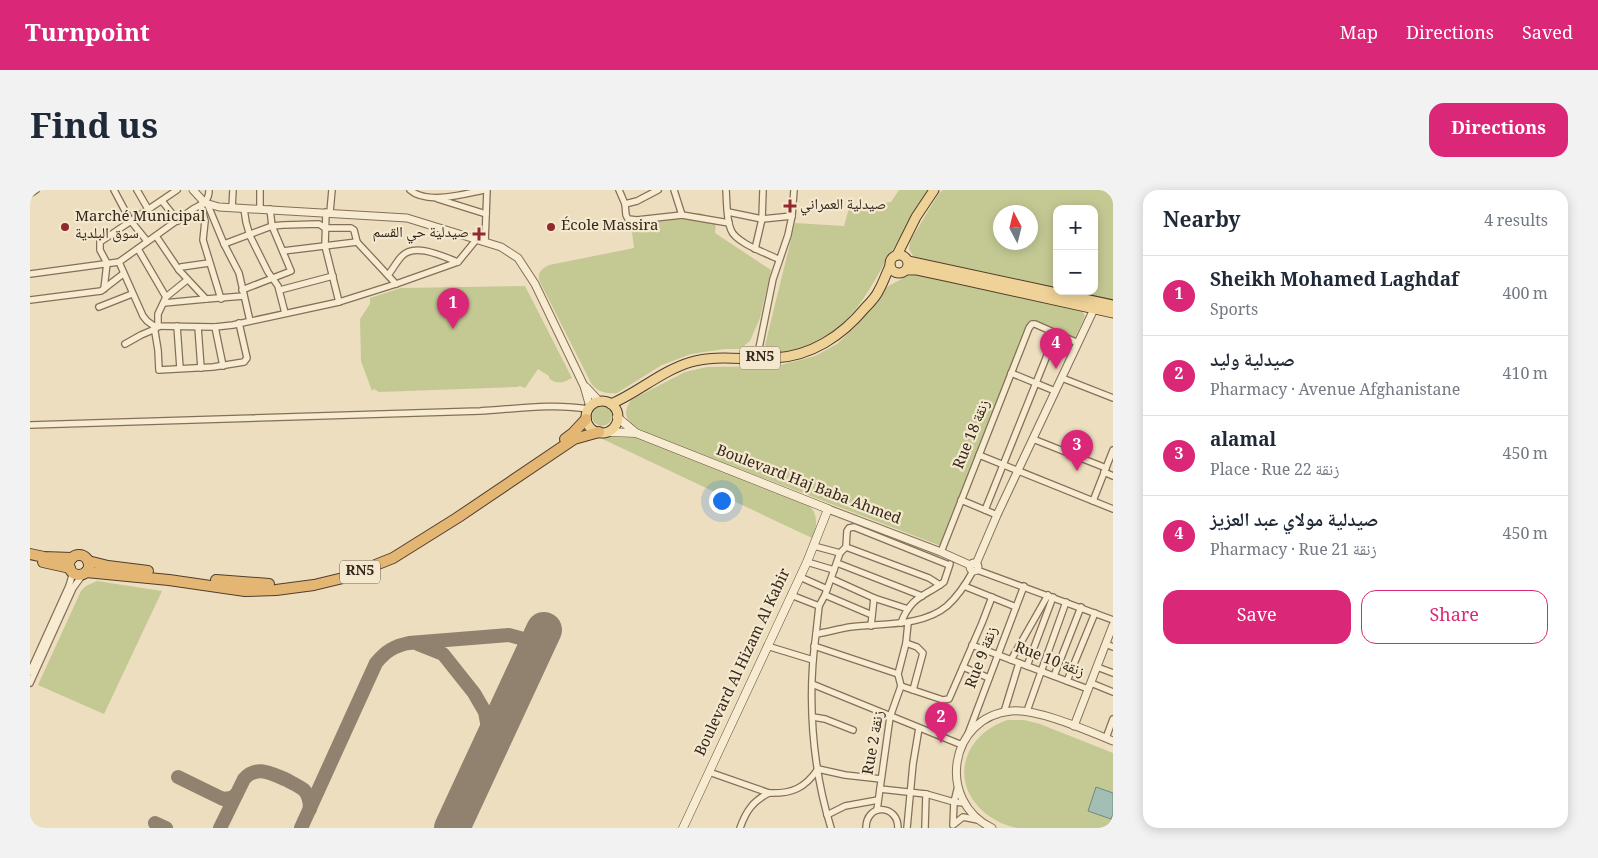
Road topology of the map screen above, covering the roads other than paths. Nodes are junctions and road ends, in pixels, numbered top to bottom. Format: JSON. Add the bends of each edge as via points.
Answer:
{"nodes":[{"id":1,"x":36,"y":190,"type":"edge"},
{"id":2,"x":114,"y":190,"type":"edge"},
{"id":3,"x":138,"y":190,"type":"edge"},
{"id":4,"x":177,"y":190,"type":"edge"},
{"id":5,"x":192,"y":190,"type":"edge"},
{"id":6,"x":209,"y":190,"type":"edge"},
{"id":7,"x":233,"y":190,"type":"edge"},
{"id":8,"x":260,"y":190,"type":"edge"},
{"id":9,"x":332,"y":190,"type":"edge"},
{"id":10,"x":485,"y":190,"type":"edge"},
{"id":11,"x":619,"y":190,"type":"edge"},
{"id":12,"x":658,"y":190,"type":"edge"},
{"id":13,"x":674,"y":190,"type":"edge"},
{"id":14,"x":726,"y":190,"type":"edge"},
{"id":15,"x":763,"y":190,"type":"edge"},
{"id":16,"x":794,"y":190,"type":"edge"},
{"id":17,"x":934,"y":190,"type":"edge"},
{"id":18,"x":412,"y":191,"type":"edge"},
{"id":19,"x":30,"y":194,"type":"edge"},
{"id":20,"x":436,"y":198,"type":"junction"},
{"id":21,"x":162,"y":201,"type":"junction"},
{"id":22,"x":204,"y":204,"type":"junction"},
{"id":23,"x":625,"y":204,"type":"junction"},
{"id":24,"x":232,"y":208,"type":"junction"},
{"id":25,"x":260,"y":208,"type":"junction"},
{"id":26,"x":148,"y":209,"type":"junction"},
{"id":27,"x":244,"y":209,"type":"junction"},
{"id":28,"x":270,"y":209,"type":"junction"},
{"id":29,"x":328,"y":212,"type":"junction"},
{"id":30,"x":728,"y":212,"type":"junction"},
{"id":31,"x":486,"y":214,"type":"junction"},
{"id":32,"x":682,"y":215,"type":"junction"},
{"id":33,"x":792,"y":216,"type":"junction"},
{"id":34,"x":762,"y":219,"type":"junction"},
{"id":35,"x":130,"y":220,"type":"junction"},
{"id":36,"x":178,"y":221,"type":"junction"},
{"id":37,"x":729,"y":222,"type":"junction"},
{"id":38,"x":272,"y":226,"type":"junction"},
{"id":39,"x":325,"y":228,"type":"junction"},
{"id":40,"x":910,"y":228,"type":"junction"},
{"id":41,"x":156,"y":236,"type":"junction"},
{"id":42,"x":250,"y":236,"type":"junction"},
{"id":43,"x":476,"y":240,"type":"junction"},
{"id":44,"x":147,"y":241,"type":"junction"},
{"id":45,"x":357,"y":242,"type":"junction"},
{"id":46,"x":485,"y":242,"type":"junction"},
{"id":47,"x":224,"y":244,"type":"junction"},
{"id":48,"x":325,"y":246,"type":"junction"},
{"id":49,"x":138,"y":249,"type":"junction"},
{"id":50,"x":755,"y":249,"type":"junction"},
{"id":51,"x":283,"y":251,"type":"junction"},
{"id":52,"x":897,"y":255,"type":"junction"},
{"id":53,"x":778,"y":259,"type":"junction"},
{"id":54,"x":119,"y":262,"type":"junction"},
{"id":55,"x":209,"y":262,"type":"junction"},
{"id":56,"x":458,"y":262,"type":"junction"},
{"id":57,"x":107,"y":263,"type":"junction"},
{"id":58,"x":890,"y":266,"type":"junction"},
{"id":59,"x":906,"y":266,"type":"junction"},
{"id":60,"x":179,"y":270,"type":"junction"},
{"id":61,"x":30,"y":274,"type":"edge"},
{"id":62,"x":124,"y":274,"type":"junction"},
{"id":63,"x":388,"y":275,"type":"junction"},
{"id":64,"x":333,"y":276,"type":"junction"},
{"id":65,"x":273,"y":279,"type":"junction"},
{"id":66,"x":187,"y":280,"type":"junction"},
{"id":67,"x":396,"y":284,"type":"junction"},
{"id":68,"x":104,"y":289,"type":"junction"},
{"id":69,"x":280,"y":290,"type":"junction"},
{"id":70,"x":879,"y":292,"type":"junction"},
{"id":71,"x":243,"y":293,"type":"junction"},
{"id":72,"x":132,"y":294,"type":"junction"},
{"id":73,"x":206,"y":299,"type":"junction"},
{"id":74,"x":221,"y":299,"type":"junction"},
{"id":75,"x":30,"y":300,"type":"edge"},
{"id":76,"x":165,"y":300,"type":"junction"},
{"id":77,"x":339,"y":302,"type":"junction"},
{"id":78,"x":1113,"y":305,"type":"edge"},
{"id":79,"x":1096,"y":306,"type":"junction"},
{"id":80,"x":99,"y":307,"type":"dead end"},
{"id":81,"x":285,"y":313,"type":"junction"},
{"id":82,"x":1113,"y":313,"type":"edge"},
{"id":83,"x":250,"y":321,"type":"junction"},
{"id":84,"x":236,"y":324,"type":"junction"},
{"id":85,"x":177,"y":326,"type":"junction"},
{"id":86,"x":156,"y":327,"type":"junction"},
{"id":87,"x":198,"y":327,"type":"junction"},
{"id":88,"x":215,"y":327,"type":"junction"},
{"id":89,"x":1056,"y":333,"type":"junction"},
{"id":90,"x":1078,"y":342,"type":"junction"},
{"id":91,"x":125,"y":344,"type":"dead end"},
{"id":92,"x":757,"y":358,"type":"junction"},
{"id":93,"x":223,"y":366,"type":"junction"},
{"id":94,"x":180,"y":368,"type":"junction"},
{"id":95,"x":201,"y":368,"type":"junction"},
{"id":96,"x":1011,"y":373,"type":"junction"},
{"id":97,"x":1062,"y":378,"type":"junction"},
{"id":98,"x":1034,"y":383,"type":"junction"},
{"id":99,"x":584,"y":386,"type":"junction"},
{"id":100,"x":1055,"y":391,"type":"junction"},
{"id":101,"x":628,"y":397,"type":"junction"},
{"id":102,"x":1113,"y":398,"type":"edge"},
{"id":103,"x":600,"y":402,"type":"junction"},
{"id":104,"x":611,"y":404,"type":"junction"},
{"id":105,"x":587,"y":413,"type":"junction"},
{"id":106,"x":617,"y":415,"type":"junction"},
{"id":107,"x":30,"y":426,"type":"edge"},
{"id":108,"x":603,"y":432,"type":"junction"},
{"id":109,"x":636,"y":433,"type":"junction"},
{"id":110,"x":1033,"y":439,"type":"junction"},
{"id":111,"x":1113,"y":450,"type":"edge"},
{"id":112,"x":979,"y":455,"type":"junction"},
{"id":113,"x":1002,"y":465,"type":"junction"},
{"id":114,"x":1105,"y":470,"type":"junction"},
{"id":115,"x":1018,"y":472,"type":"junction"},
{"id":116,"x":1113,"y":476,"type":"edge"},
{"id":117,"x":961,"y":500,"type":"junction"},
{"id":118,"x":1093,"y":501,"type":"junction"},
{"id":119,"x":828,"y":509,"type":"junction"},
{"id":120,"x":1113,"y":509,"type":"edge"},
{"id":121,"x":985,"y":510,"type":"junction"},
{"id":122,"x":997,"y":515,"type":"junction"},
{"id":123,"x":814,"y":546,"type":"junction"},
{"id":124,"x":846,"y":547,"type":"junction"},
{"id":125,"x":941,"y":552,"type":"junction"},
{"id":126,"x":840,"y":553,"type":"junction"},
{"id":127,"x":30,"y":554,"type":"edge"},
{"id":128,"x":952,"y":557,"type":"junction"},
{"id":129,"x":30,"y":560,"type":"edge"},
{"id":130,"x":807,"y":562,"type":"junction"},
{"id":131,"x":836,"y":563,"type":"junction"},
{"id":132,"x":949,"y":565,"type":"junction"},
{"id":133,"x":71,"y":566,"type":"junction"},
{"id":134,"x":974,"y":567,"type":"junction"},
{"id":135,"x":86,"y":569,"type":"junction"},
{"id":136,"x":834,"y":570,"type":"junction"},
{"id":137,"x":800,"y":576,"type":"junction"},
{"id":138,"x":832,"y":579,"type":"junction"},
{"id":139,"x":940,"y":585,"type":"junction"},
{"id":140,"x":964,"y":586,"type":"junction"},
{"id":141,"x":1024,"y":586,"type":"junction"},
{"id":142,"x":826,"y":592,"type":"junction"},
{"id":143,"x":792,"y":594,"type":"junction"},
{"id":144,"x":922,"y":596,"type":"junction"},
{"id":145,"x":1050,"y":596,"type":"junction"},
{"id":146,"x":992,"y":597,"type":"junction"},
{"id":147,"x":874,"y":598,"type":"junction"},
{"id":148,"x":1066,"y":602,"type":"junction"},
{"id":149,"x":819,"y":606,"type":"junction"},
{"id":150,"x":1016,"y":607,"type":"junction"},
{"id":151,"x":1081,"y":607,"type":"junction"},
{"id":152,"x":908,"y":609,"type":"junction"},
{"id":153,"x":1095,"y":613,"type":"junction"},
{"id":154,"x":872,"y":615,"type":"junction"},
{"id":155,"x":1113,"y":620,"type":"edge"},
{"id":156,"x":904,"y":623,"type":"junction"},
{"id":157,"x":1113,"y":625,"type":"edge"},
{"id":158,"x":870,"y":626,"type":"junction"},
{"id":159,"x":816,"y":634,"type":"junction"},
{"id":160,"x":906,"y":642,"type":"junction"},
{"id":161,"x":972,"y":645,"type":"junction"},
{"id":162,"x":1109,"y":645,"type":"edge"},
{"id":163,"x":767,"y":646,"type":"junction"},
{"id":164,"x":814,"y":646,"type":"junction"},
{"id":165,"x":998,"y":655,"type":"junction"},
{"id":166,"x":813,"y":660,"type":"junction"},
{"id":167,"x":1011,"y":660,"type":"junction"},
{"id":168,"x":1020,"y":663,"type":"junction"},
{"id":169,"x":1027,"y":666,"type":"junction"},
{"id":170,"x":963,"y":667,"type":"junction"},
{"id":171,"x":1097,"y":667,"type":"junction"},
{"id":172,"x":33,"y":669,"type":"edge"},
{"id":173,"x":1041,"y":671,"type":"junction"},
{"id":174,"x":1113,"y":673,"type":"edge"},
{"id":175,"x":898,"y":674,"type":"junction"},
{"id":176,"x":1054,"y":676,"type":"junction"},
{"id":177,"x":989,"y":678,"type":"junction"},
{"id":178,"x":1067,"y":681,"type":"junction"},
{"id":179,"x":30,"y":683,"type":"edge"},
{"id":180,"x":812,"y":684,"type":"junction"},
{"id":181,"x":901,"y":686,"type":"junction"},
{"id":182,"x":1089,"y":686,"type":"junction"},
{"id":183,"x":913,"y":690,"type":"junction"},
{"id":184,"x":1113,"y":692,"type":"edge"},
{"id":185,"x":1027,"y":710,"type":"junction"},
{"id":186,"x":1004,"y":712,"type":"junction"},
{"id":187,"x":813,"y":717,"type":"junction"},
{"id":188,"x":890,"y":717,"type":"junction"},
{"id":189,"x":1113,"y":719,"type":"edge"},
{"id":190,"x":1074,"y":726,"type":"junction"},
{"id":191,"x":919,"y":728,"type":"junction"},
{"id":192,"x":853,"y":730,"type":"dead end"},
{"id":193,"x":966,"y":738,"type":"junction"},
{"id":194,"x":1110,"y":740,"type":"edge"},
{"id":195,"x":962,"y":746,"type":"junction"},
{"id":196,"x":818,"y":769,"type":"junction"},
{"id":197,"x":709,"y":772,"type":"junction"},
{"id":198,"x":881,"y":779,"type":"junction"},
{"id":199,"x":958,"y":786,"type":"junction"},
{"id":200,"x":880,"y":789,"type":"junction"},
{"id":201,"x":769,"y":793,"type":"junction"},
{"id":202,"x":911,"y":793,"type":"junction"},
{"id":203,"x":926,"y":794,"type":"junction"},
{"id":204,"x":878,"y":800,"type":"junction"},
{"id":205,"x":954,"y":802,"type":"junction"},
{"id":206,"x":964,"y":803,"type":"junction"},
{"id":207,"x":877,"y":810,"type":"junction"},
{"id":208,"x":827,"y":815,"type":"junction"},
{"id":209,"x":978,"y":820,"type":"junction"},
{"id":210,"x":686,"y":826,"type":"edge"},
{"id":211,"x":953,"y":826,"type":"edge"},
{"id":212,"x":740,"y":828,"type":"edge"},
{"id":213,"x":830,"y":828,"type":"edge"},
{"id":214,"x":866,"y":828,"type":"edge"},
{"id":215,"x":898,"y":828,"type":"edge"},
{"id":216,"x":907,"y":828,"type":"edge"},
{"id":217,"x":925,"y":828,"type":"edge"},
{"id":218,"x":992,"y":828,"type":"edge"}],
"edges":[{"from":1,"to":19,"type":"street"},
{"from":2,"to":35,"type":"street"},
{"from":3,"to":26,"type":"street"},
{"from":4,"to":21,"type":"street"},
{"from":5,"to":22,"type":"street"},
{"from":6,"to":22,"type":"street"},
{"from":7,"to":24,"type":"street"},
{"from":8,"to":25,"type":"street"},
{"from":9,"to":29,"type":"street"},
{"from":10,"to":20,"type":"street"},
{"from":10,"to":31,"type":"street"},
{"from":11,"to":23,"type":"street"},
{"from":12,"to":23,"type":"street"},
{"from":13,"to":32,"type":"street"},
{"from":14,"to":30,"type":"street"},
{"from":15,"to":34,"type":"street"},
{"from":16,"to":33,"type":"street"},
{"from":17,"to":40,"type":"main road"},
{"from":18,"to":20,"type":"street"},
{"from":20,"to":31,"type":"street"},
{"from":21,"to":26,"type":"street"},
{"from":21,"to":36,"type":"street"},
{"from":22,"to":24,"type":"street"},
{"from":22,"to":36,"type":"street"},
{"from":22,"to":47,"type":"street"},
{"from":22,"to":55,"type":"street","via":[[202,240]]},
{"from":23,"to":32,"type":"street","via":[[628,219],[634,221]]},
{"from":24,"to":27,"type":"street"},
{"from":25,"to":27,"type":"street"},
{"from":25,"to":28,"type":"street"},
{"from":26,"to":35,"type":"street"},
{"from":27,"to":42,"type":"street"},
{"from":28,"to":29,"type":"street"},
{"from":28,"to":38,"type":"street"},
{"from":29,"to":39,"type":"street"},
{"from":29,"to":43,"type":"street","via":[[407,218]]},
{"from":30,"to":34,"type":"street"},
{"from":30,"to":37,"type":"street"},
{"from":31,"to":46,"type":"street"},
{"from":32,"to":37,"type":"street"},
{"from":33,"to":34,"type":"street"},
{"from":33,"to":53,"type":"street"},
{"from":34,"to":50,"type":"street"},
{"from":35,"to":44,"type":"street"},
{"from":35,"to":57,"type":"street","via":[[100,242],[100,250]]},
{"from":36,"to":41,"type":"street"},
{"from":37,"to":50,"type":"street","via":[[734,235]]},
{"from":38,"to":39,"type":"street","via":[[320,224]]},
{"from":38,"to":42,"type":"street"},
{"from":38,"to":51,"type":"street"},
{"from":39,"to":45,"type":"street","via":[[351,228]]},
{"from":39,"to":48,"type":"street"},
{"from":40,"to":52,"type":"main road"},
{"from":40,"to":59,"type":"main road"},
{"from":41,"to":44,"type":"street"},
{"from":41,"to":60,"type":"street"},
{"from":42,"to":47,"type":"street"},
{"from":42,"to":65,"type":"street"},
{"from":43,"to":46,"type":"street"},
{"from":43,"to":56,"type":"street"},
{"from":44,"to":49,"type":"street"},
{"from":45,"to":48,"type":"street"},
{"from":45,"to":63,"type":"street"},
{"from":46,"to":99,"type":"street","via":[[510,252],[524,266]]},
{"from":47,"to":71,"type":"street","via":[[239,273]]},
{"from":48,"to":51,"type":"street"},
{"from":48,"to":64,"type":"street"},
{"from":49,"to":54,"type":"street"},
{"from":49,"to":76,"type":"street"},
{"from":50,"to":53,"type":"street"},
{"from":51,"to":65,"type":"street","via":[[291,271]]},
{"from":52,"to":58,"type":"main road","number":"RN5","via":[[892,258]]},
{"from":52,"to":59,"type":"main road","via":[[903,256]]},
{"from":53,"to":92,"type":"street"},
{"from":54,"to":57,"type":"street"},
{"from":54,"to":62,"type":"street"},
{"from":55,"to":60,"type":"street"},
{"from":55,"to":74,"type":"street"},
{"from":56,"to":63,"type":"street","via":[[426,250],[412,251],[402,256]]},
{"from":56,"to":67,"type":"street"},
{"from":57,"to":61,"type":"street"},
{"from":57,"to":68,"type":"street"},
{"from":58,"to":59,"type":"main road","via":[[895,272]]},
{"from":58,"to":70,"type":"main road","number":"RN5"},
{"from":59,"to":70,"type":"main road","number":"RN5"},
{"from":59,"to":79,"type":"main road"},
{"from":60,"to":66,"type":"street"},
{"from":62,"to":68,"type":"street"},
{"from":62,"to":72,"type":"street"},
{"from":63,"to":67,"type":"street"},
{"from":64,"to":69,"type":"street"},
{"from":64,"to":77,"type":"street"},
{"from":65,"to":69,"type":"street"},
{"from":65,"to":71,"type":"street"},
{"from":66,"to":73,"type":"street"},
{"from":66,"to":76,"type":"street"},
{"from":67,"to":77,"type":"street"},
{"from":68,"to":75,"type":"street"},
{"from":69,"to":81,"type":"street"},
{"from":70,"to":92,"type":"main road","number":"RN5","via":[[857,318],[823,345],[790,356]]},
{"from":71,"to":74,"type":"street"},
{"from":71,"to":83,"type":"street"},
{"from":72,"to":80,"type":"street"},
{"from":72,"to":86,"type":"street","via":[[147,321]]},
{"from":73,"to":74,"type":"street"},
{"from":73,"to":76,"type":"street"},
{"from":76,"to":86,"type":"street"},
{"from":77,"to":81,"type":"street"},
{"from":78,"to":79,"type":"main road"},
{"from":79,"to":82,"type":"main road"},
{"from":79,"to":90,"type":"street"},
{"from":81,"to":83,"type":"street"},
{"from":83,"to":84,"type":"street"},
{"from":84,"to":88,"type":"street"},
{"from":84,"to":93,"type":"street","via":[[247,358],[240,364]]},
{"from":85,"to":86,"type":"street"},
{"from":85,"to":87,"type":"street"},
{"from":85,"to":94,"type":"street"},
{"from":86,"to":91,"type":"street"},
{"from":86,"to":94,"type":"street","via":[[159,370]]},
{"from":87,"to":88,"type":"street"},
{"from":87,"to":95,"type":"street"},
{"from":88,"to":93,"type":"street"},
{"from":89,"to":90,"type":"street"},
{"from":89,"to":96,"type":"street","name":"Rue 18 زنقة","via":[[1032,324]]},
{"from":89,"to":98,"type":"street"},
{"from":90,"to":97,"type":"street"},
{"from":92,"to":101,"type":"main road","number":"RN5","via":[[692,362],[662,374]]},
{"from":93,"to":95,"type":"street"},
{"from":94,"to":95,"type":"street"},
{"from":96,"to":98,"type":"street"},
{"from":96,"to":112,"type":"street","name":"Rue 18 زنقة"},
{"from":97,"to":100,"type":"street"},
{"from":97,"to":102,"type":"street"},
{"from":98,"to":100,"type":"street"},
{"from":98,"to":113,"type":"street"},
{"from":99,"to":103,"type":"street"},
{"from":99,"to":105,"type":"street"},
{"from":100,"to":110,"type":"street"},
{"from":101,"to":104,"type":"main road","number":"RN5"},
{"from":101,"to":106,"type":"main road","number":"RN5"},
{"from":103,"to":104,"type":"main road"},
{"from":103,"to":105,"type":"main road","number":"RN5"},
{"from":104,"to":106,"type":"main road"},
{"from":105,"to":107,"type":"street","via":[[574,407]]},
{"from":105,"to":108,"type":"main road","via":[[590,428]]},
{"from":105,"to":135,"type":"highway","number":"RN5","via":[[573,433],[386,555],[354,568],[312,579],[267,584],[108,566]]},
{"from":106,"to":108,"type":"main road","number":"RN5","via":[[614,426]]},
{"from":106,"to":109,"type":"main road"},
{"from":108,"to":109,"type":"main road"},
{"from":108,"to":135,"type":"highway","number":"RN5","via":[[574,439],[393,558],[343,578],[314,585],[245,591]]},
{"from":109,"to":119,"type":"main road","name":"Boulevard Haj Baba Ahmed"},
{"from":110,"to":114,"type":"street"},
{"from":110,"to":115,"type":"street"},
{"from":111,"to":114,"type":"street"},
{"from":112,"to":113,"type":"street"},
{"from":112,"to":117,"type":"street","name":"Rue 18 زنقة"},
{"from":113,"to":115,"type":"street"},
{"from":113,"to":121,"type":"street"},
{"from":114,"to":116,"type":"street"},
{"from":114,"to":118,"type":"street"},
{"from":115,"to":118,"type":"street"},
{"from":115,"to":122,"type":"street"},
{"from":117,"to":121,"type":"street"},
{"from":117,"to":125,"type":"street","name":"Rue 18 زنقة"},
{"from":118,"to":120,"type":"street"},
{"from":119,"to":123,"type":"main road","name":"Boulevard Al Hizam Al Kabir"},
{"from":119,"to":125,"type":"street","name":"Boulevard Haj Baba Ahmed"},
{"from":121,"to":122,"type":"street"},
{"from":122,"to":134,"type":"street"},
{"from":123,"to":126,"type":"street"},
{"from":123,"to":130,"type":"main road","name":"Boulevard Al Hizam Al Kabir"},
{"from":124,"to":126,"type":"street"},
{"from":124,"to":132,"type":"street","via":[[847,531],[854,528]]},
{"from":124,"to":139,"type":"street"},
{"from":125,"to":128,"type":"street","name":"Boulevard Haj Baba Ahmed"},
{"from":126,"to":131,"type":"street"},
{"from":127,"to":133,"type":"highway","number":"RN5","via":[[50,557]]},
{"from":128,"to":132,"type":"street"},
{"from":128,"to":134,"type":"street","name":"Boulevard Haj Baba Ahmed"},
{"from":129,"to":133,"type":"highway","number":"RN5"},
{"from":130,"to":136,"type":"street"},
{"from":130,"to":137,"type":"main road","name":"Boulevard Al Hizam Al Kabir"},
{"from":131,"to":136,"type":"street"},
{"from":131,"to":144,"type":"street"},
{"from":132,"to":139,"type":"street"},
{"from":133,"to":135,"type":"highway","number":"RN5","via":[[79,574]]},
{"from":133,"to":135,"type":"highway","number":"RN5","via":[[77,556],[82,556]]},
{"from":133,"to":172,"type":"street","via":[[69,586]]},
{"from":134,"to":140,"type":"street"},
{"from":134,"to":141,"type":"street","name":"Boulevard Haj Baba Ahmed"},
{"from":135,"to":172,"type":"street","via":[[73,588]]},
{"from":136,"to":138,"type":"street"},
{"from":137,"to":142,"type":"street"},
{"from":137,"to":143,"type":"main road","name":"Boulevard Al Hizam Al Kabir"},
{"from":138,"to":142,"type":"street"},
{"from":138,"to":147,"type":"street"},
{"from":139,"to":144,"type":"street"},
{"from":140,"to":146,"type":"street"},
{"from":140,"to":156,"type":"street","via":[[938,612]]},
{"from":141,"to":145,"type":"street","name":"Boulevard Haj Baba Ahmed"},
{"from":141,"to":150,"type":"street","name":"Rue 9 زنقة"},
{"from":142,"to":149,"type":"street"},
{"from":142,"to":154,"type":"street"},
{"from":143,"to":149,"type":"street"},
{"from":143,"to":163,"type":"main road","name":"Boulevard Al Hizam Al Kabir"},
{"from":144,"to":152,"type":"street"},
{"from":145,"to":148,"type":"street","name":"Boulevard Haj Baba Ahmed"},
{"from":145,"to":167,"type":"street"},
{"from":145,"to":169,"type":"street"},
{"from":146,"to":150,"type":"street"},
{"from":146,"to":161,"type":"street"},
{"from":147,"to":152,"type":"street"},
{"from":147,"to":154,"type":"street"},
{"from":148,"to":151,"type":"street","name":"Boulevard Haj Baba Ahmed"},
{"from":148,"to":173,"type":"street"},
{"from":149,"to":159,"type":"street"},
{"from":150,"to":165,"type":"street","name":"Rue 9 زنقة"},
{"from":151,"to":153,"type":"street","name":"Boulevard Haj Baba Ahmed"},
{"from":151,"to":176,"type":"street"},
{"from":152,"to":156,"type":"street"},
{"from":153,"to":155,"type":"street","name":"Boulevard Haj Baba Ahmed"},
{"from":153,"to":178,"type":"street"},
{"from":154,"to":158,"type":"street"},
{"from":156,"to":158,"type":"street"},
{"from":156,"to":160,"type":"street"},
{"from":157,"to":162,"type":"street"},
{"from":158,"to":159,"type":"street"},
{"from":159,"to":164,"type":"street"},
{"from":160,"to":175,"type":"street"},
{"from":160,"to":183,"type":"street","via":[[923,653]]},
{"from":161,"to":165,"type":"street","name":"Rue 10 زنقة"},
{"from":161,"to":170,"type":"street"},
{"from":162,"to":171,"type":"street"},
{"from":163,"to":166,"type":"street"},
{"from":163,"to":197,"type":"main road","name":"Boulevard Al Hizam Al Kabir"},
{"from":164,"to":166,"type":"street"},
{"from":164,"to":175,"type":"street"},
{"from":165,"to":167,"type":"street","name":"Rue 10 زنقة"},
{"from":165,"to":177,"type":"street","name":"Rue 9 زنقة"},
{"from":166,"to":180,"type":"street"},
{"from":167,"to":168,"type":"street","name":"Rue 10 زنقة"},
{"from":168,"to":169,"type":"street","name":"Rue 10 زنقة"},
{"from":168,"to":186,"type":"street"},
{"from":169,"to":173,"type":"street","name":"Rue 10 زنقة"},
{"from":170,"to":177,"type":"street"},
{"from":170,"to":183,"type":"street","via":[[949,699]]},
{"from":171,"to":174,"type":"street"},
{"from":171,"to":182,"type":"street"},
{"from":172,"to":179,"type":"street"},
{"from":173,"to":176,"type":"street","name":"Rue 10 زنقة"},
{"from":173,"to":185,"type":"street"},
{"from":175,"to":181,"type":"street"},
{"from":176,"to":178,"type":"street","name":"Rue 10 زنقة"},
{"from":177,"to":193,"type":"street","name":"Rue 9 زنقة"},
{"from":178,"to":182,"type":"street","name":"Rue 10 زنقة"},
{"from":180,"to":187,"type":"street"},
{"from":180,"to":188,"type":"street"},
{"from":181,"to":183,"type":"street"},
{"from":181,"to":188,"type":"street","name":"Rue 2 زنقة"},
{"from":182,"to":184,"type":"street","name":"Rue 10 زنقة"},
{"from":182,"to":190,"type":"street"},
{"from":185,"to":186,"type":"street"},
{"from":185,"to":190,"type":"street"},
{"from":186,"to":193,"type":"street","via":[[981,722]]},
{"from":187,"to":192,"type":"street"},
{"from":187,"to":196,"type":"street"},
{"from":188,"to":191,"type":"street"},
{"from":188,"to":198,"type":"street","name":"Rue 2 زنقة"},
{"from":189,"to":194,"type":"street"},
{"from":190,"to":194,"type":"street"},
{"from":191,"to":195,"type":"street"},
{"from":191,"to":202,"type":"street"},
{"from":193,"to":195,"type":"street"},
{"from":195,"to":199,"type":"street","via":[[956,766]]},
{"from":196,"to":198,"type":"street","via":[[845,776]]},
{"from":196,"to":201,"type":"street","via":[[802,786],[789,792]]},
{"from":196,"to":208,"type":"street"},
{"from":197,"to":201,"type":"street"},
{"from":197,"to":210,"type":"main road","name":"Boulevard Al Hizam Al Kabir"},
{"from":198,"to":200,"type":"street","name":"Rue 2 زنقة"},
{"from":199,"to":205,"type":"street"},
{"from":199,"to":206,"type":"street"},
{"from":200,"to":202,"type":"street"},
{"from":200,"to":204,"type":"street","name":"Rue 2 زنقة"},
{"from":201,"to":212,"type":"street","via":[[750,806]]},
{"from":202,"to":203,"type":"street"},
{"from":202,"to":216,"type":"street"},
{"from":203,"to":205,"type":"street"},
{"from":203,"to":217,"type":"street"},
{"from":204,"to":207,"type":"street","name":"Rue 2 زنقة"},
{"from":204,"to":208,"type":"street","via":[[845,806]]},
{"from":205,"to":206,"type":"street"},
{"from":205,"to":211,"type":"street"},
{"from":206,"to":209,"type":"street"},
{"from":207,"to":214,"type":"street","via":[[869,816]]},
{"from":207,"to":215,"type":"street","via":[[891,812],[897,818]]},
{"from":208,"to":213,"type":"street"},
{"from":209,"to":211,"type":"street","via":[[963,817]]},
{"from":209,"to":218,"type":"street"},
{"from":215,"to":216,"type":"street"}]}
